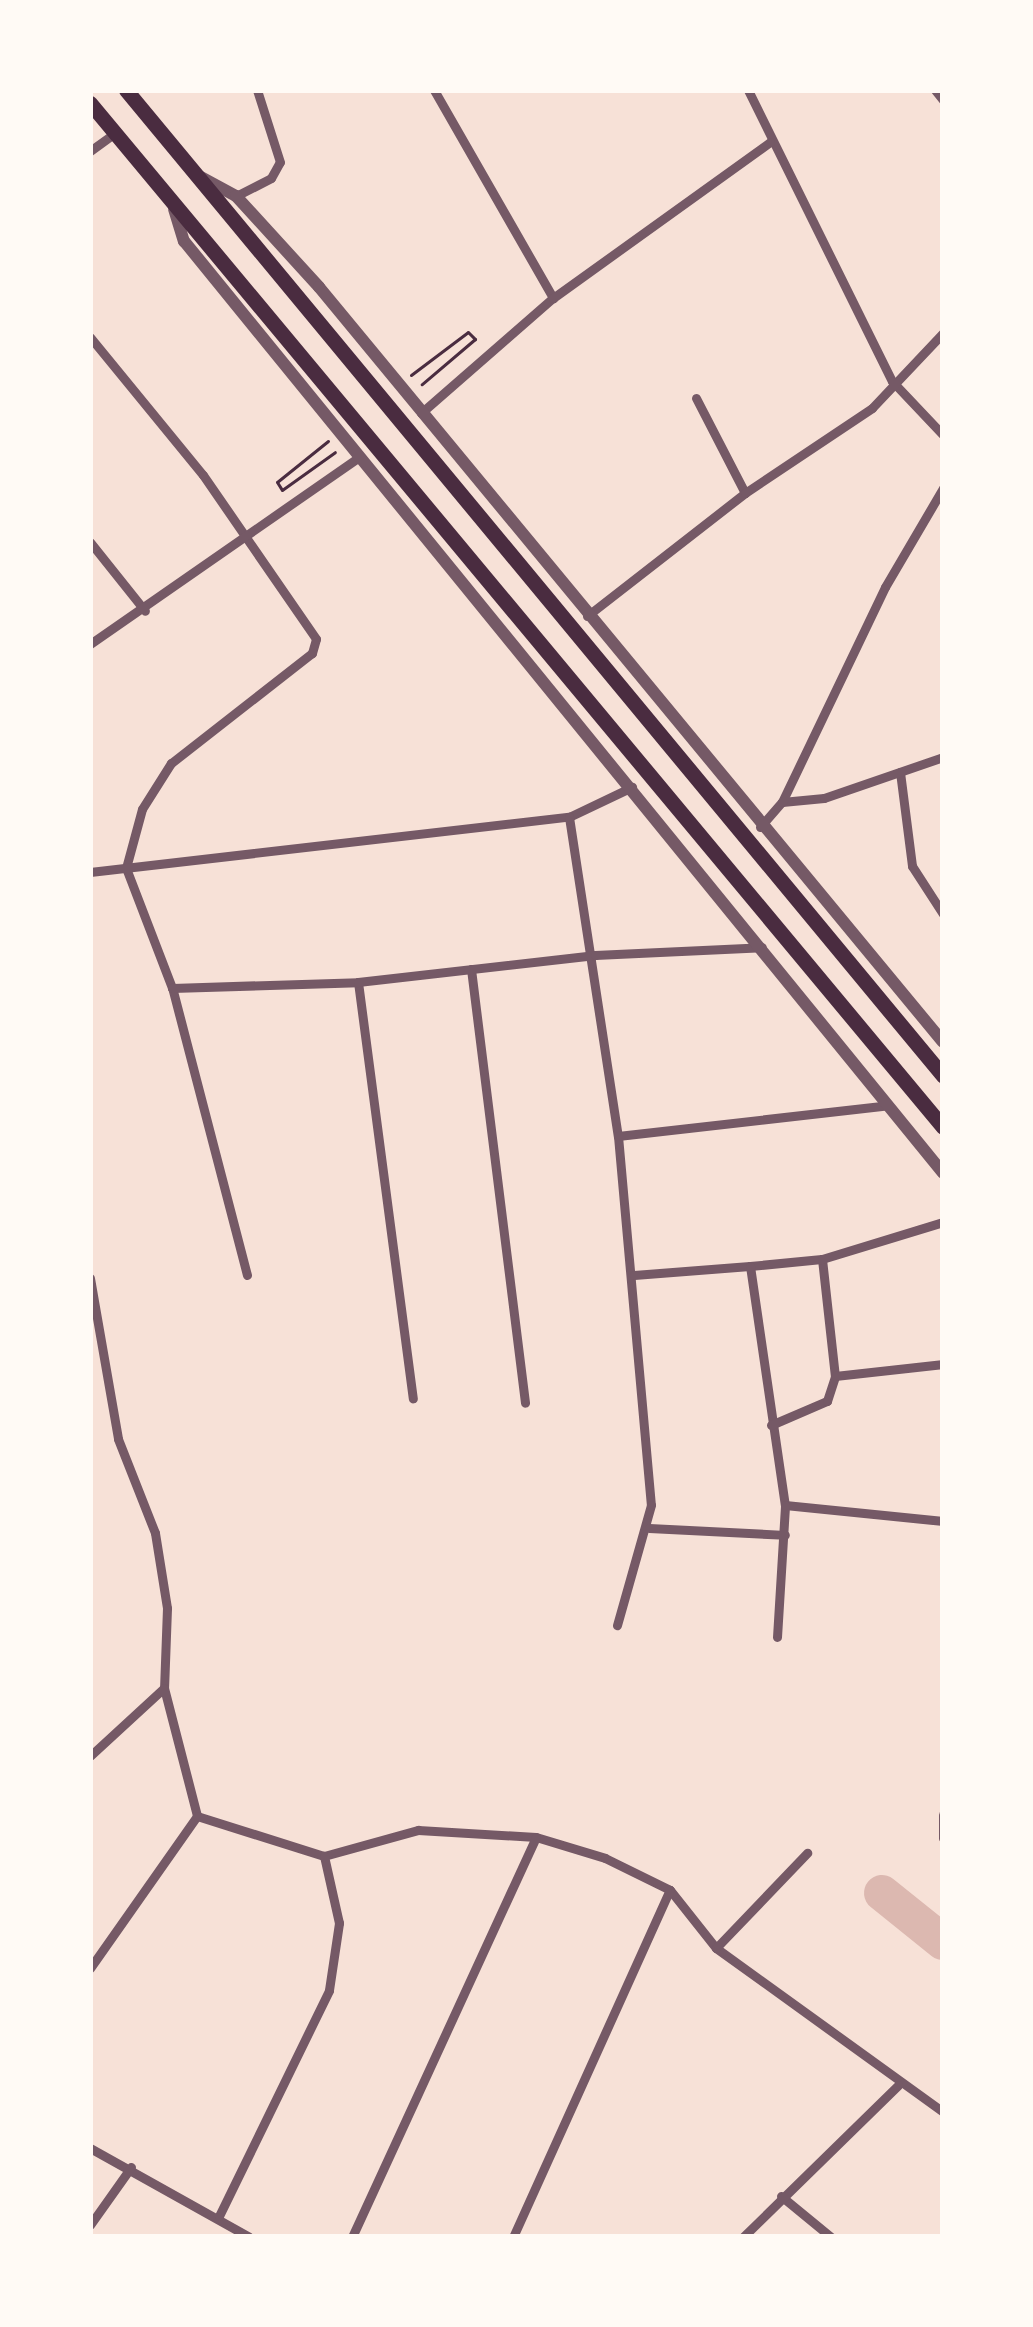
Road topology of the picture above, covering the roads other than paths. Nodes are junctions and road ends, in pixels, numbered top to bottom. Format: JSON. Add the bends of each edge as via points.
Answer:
{"nodes":[{"id":1,"x":126,"y":90,"type":"edge"},
{"id":2,"x":256,"y":90,"type":"edge"},
{"id":3,"x":434,"y":90,"type":"edge"},
{"id":4,"x":748,"y":90,"type":"edge"},
{"id":5,"x":935,"y":90,"type":"edge"},
{"id":6,"x":943,"y":100,"type":"edge"},
{"id":7,"x":90,"y":104,"type":"edge"},
{"id":8,"x":115,"y":133,"type":"junction"},
{"id":9,"x":90,"y":134,"type":"edge"},
{"id":10,"x":770,"y":142,"type":"junction"},
{"id":11,"x":94,"y":148,"type":"edge"},
{"id":12,"x":192,"y":172,"type":"junction"},
{"id":13,"x":236,"y":196,"type":"junction"},
{"id":14,"x":172,"y":202,"type":"junction"},
{"id":15,"x":553,"y":298,"type":"junction"},
{"id":16,"x":943,"y":333,"type":"edge"},
{"id":17,"x":90,"y":337,"type":"edge"},
{"id":18,"x":892,"y":381,"type":"junction"},
{"id":19,"x":696,"y":398,"type":"dead end"},
{"id":20,"x":421,"y":413,"type":"junction"},
{"id":21,"x":943,"y":435,"type":"edge"},
{"id":22,"x":358,"y":458,"type":"junction"},
{"id":23,"x":943,"y":488,"type":"edge"},
{"id":24,"x":745,"y":493,"type":"junction"},
{"id":25,"x":242,"y":532,"type":"junction"},
{"id":26,"x":90,"y":542,"type":"edge"},
{"id":27,"x":145,"y":611,"type":"junction"},
{"id":28,"x":585,"y":617,"type":"junction"},
{"id":29,"x":90,"y":644,"type":"edge"},
{"id":30,"x":943,"y":757,"type":"edge"},
{"id":31,"x":900,"y":772,"type":"junction"},
{"id":32,"x":632,"y":787,"type":"junction"},
{"id":33,"x":782,"y":802,"type":"junction"},
{"id":34,"x":569,"y":817,"type":"junction"},
{"id":35,"x":760,"y":827,"type":"junction"},
{"id":36,"x":126,"y":868,"type":"junction"},
{"id":37,"x":90,"y":872,"type":"edge"},
{"id":38,"x":943,"y":914,"type":"edge"},
{"id":39,"x":762,"y":947,"type":"junction"},
{"id":40,"x":595,"y":955,"type":"junction"},
{"id":41,"x":471,"y":969,"type":"junction"},
{"id":42,"x":358,"y":982,"type":"junction"},
{"id":43,"x":172,"y":988,"type":"junction"},
{"id":44,"x":943,"y":1042,"type":"edge"},
{"id":45,"x":943,"y":1076,"type":"edge"},
{"id":46,"x":888,"y":1105,"type":"junction"},
{"id":47,"x":943,"y":1126,"type":"edge"},
{"id":48,"x":618,"y":1136,"type":"junction"},
{"id":49,"x":943,"y":1173,"type":"edge"},
{"id":50,"x":943,"y":1222,"type":"edge"},
{"id":51,"x":822,"y":1259,"type":"junction"},
{"id":52,"x":750,"y":1266,"type":"junction"},
{"id":53,"x":247,"y":1275,"type":"dead end"},
{"id":54,"x":634,"y":1275,"type":"junction"},
{"id":55,"x":90,"y":1278,"type":"edge"},
{"id":56,"x":943,"y":1364,"type":"edge"},
{"id":57,"x":835,"y":1376,"type":"junction"},
{"id":58,"x":413,"y":1398,"type":"dead end"},
{"id":59,"x":525,"y":1403,"type":"dead end"},
{"id":60,"x":771,"y":1425,"type":"junction"},
{"id":61,"x":785,"y":1505,"type":"junction"},
{"id":62,"x":943,"y":1521,"type":"edge"},
{"id":63,"x":649,"y":1528,"type":"junction"},
{"id":64,"x":785,"y":1535,"type":"junction"},
{"id":65,"x":616,"y":1625,"type":"dead end"},
{"id":66,"x":777,"y":1637,"type":"dead end"},
{"id":67,"x":164,"y":1688,"type":"junction"},
{"id":68,"x":90,"y":1756,"type":"edge"},
{"id":69,"x":943,"y":1815,"type":"edge"},
{"id":70,"x":197,"y":1816,"type":"junction"},
{"id":71,"x":536,"y":1837,"type":"junction"},
{"id":72,"x":943,"y":1838,"type":"edge"},
{"id":73,"x":808,"y":1853,"type":"dead end"},
{"id":74,"x":324,"y":1856,"type":"junction"},
{"id":75,"x":670,"y":1890,"type":"junction"},
{"id":76,"x":716,"y":1948,"type":"junction"},
{"id":77,"x":90,"y":1968,"type":"edge"},
{"id":78,"x":898,"y":2085,"type":"junction"},
{"id":79,"x":943,"y":2112,"type":"edge"},
{"id":80,"x":90,"y":2148,"type":"edge"},
{"id":81,"x":131,"y":2167,"type":"junction"},
{"id":82,"x":782,"y":2196,"type":"junction"},
{"id":83,"x":219,"y":2216,"type":"junction"},
{"id":84,"x":90,"y":2225,"type":"edge"},
{"id":85,"x":249,"y":2237,"type":"edge"},
{"id":86,"x":352,"y":2237,"type":"edge"},
{"id":87,"x":513,"y":2237,"type":"edge"},
{"id":88,"x":743,"y":2237,"type":"edge"},
{"id":89,"x":831,"y":2237,"type":"edge"}],
"edges":[{"from":1,"to":12,"type":"highway"},
{"from":2,"to":13,"type":"street","via":[[280,162],[271,178]]},
{"from":3,"to":15,"type":"street"},
{"from":4,"to":10,"type":"street"},
{"from":5,"to":6,"type":"street"},
{"from":7,"to":8,"type":"highway"},
{"from":8,"to":11,"type":"street"},
{"from":8,"to":14,"type":"highway"},
{"from":9,"to":11,"type":"street"},
{"from":10,"to":15,"type":"street"},
{"from":10,"to":18,"type":"street"},
{"from":12,"to":13,"type":"street"},
{"from":12,"to":45,"type":"highway"},
{"from":13,"to":20,"type":"street"},
{"from":14,"to":22,"type":"street","via":[[184,241]]},
{"from":14,"to":47,"type":"highway"},
{"from":15,"to":20,"type":"street"},
{"from":16,"to":18,"type":"street"},
{"from":17,"to":25,"type":"street"},
{"from":18,"to":21,"type":"street"},
{"from":18,"to":24,"type":"street","via":[[872,408]]},
{"from":19,"to":24,"type":"street"},
{"from":20,"to":28,"type":"street"},
{"from":22,"to":25,"type":"street"},
{"from":22,"to":32,"type":"street"},
{"from":23,"to":33,"type":"street","via":[[885,587]]},
{"from":24,"to":28,"type":"street"},
{"from":25,"to":27,"type":"street"},
{"from":25,"to":36,"type":"street","via":[[316,645],[171,763],[142,809]]},
{"from":26,"to":27,"type":"street"},
{"from":27,"to":29,"type":"street"},
{"from":28,"to":35,"type":"street"},
{"from":30,"to":31,"type":"street"},
{"from":31,"to":33,"type":"street","via":[[824,798]]},
{"from":31,"to":38,"type":"street","via":[[917,883]]},
{"from":32,"to":34,"type":"street"},
{"from":32,"to":39,"type":"street"},
{"from":33,"to":35,"type":"street"},
{"from":34,"to":36,"type":"street"},
{"from":34,"to":40,"type":"street"},
{"from":35,"to":44,"type":"street"},
{"from":36,"to":37,"type":"street"},
{"from":36,"to":43,"type":"street"},
{"from":39,"to":40,"type":"street"},
{"from":39,"to":46,"type":"street"},
{"from":40,"to":41,"type":"street"},
{"from":40,"to":48,"type":"street"},
{"from":41,"to":42,"type":"street"},
{"from":41,"to":59,"type":"street"},
{"from":42,"to":43,"type":"street"},
{"from":42,"to":58,"type":"street"},
{"from":43,"to":53,"type":"street"},
{"from":46,"to":48,"type":"street"},
{"from":46,"to":49,"type":"street"},
{"from":48,"to":54,"type":"street"},
{"from":50,"to":51,"type":"street"},
{"from":51,"to":52,"type":"street"},
{"from":51,"to":57,"type":"street"},
{"from":52,"to":54,"type":"street"},
{"from":52,"to":60,"type":"street"},
{"from":54,"to":63,"type":"street"},
{"from":55,"to":67,"type":"street","via":[[114,1422],[155,1533],[167,1608]]},
{"from":56,"to":57,"type":"street"},
{"from":57,"to":60,"type":"street","via":[[834,1395]]},
{"from":60,"to":61,"type":"street"},
{"from":61,"to":62,"type":"street"},
{"from":61,"to":64,"type":"street"},
{"from":63,"to":64,"type":"street"},
{"from":63,"to":65,"type":"street"},
{"from":64,"to":66,"type":"street"},
{"from":67,"to":68,"type":"street"},
{"from":67,"to":70,"type":"street"},
{"from":69,"to":72,"type":"street"},
{"from":70,"to":74,"type":"street"},
{"from":70,"to":77,"type":"street"},
{"from":71,"to":74,"type":"street","via":[[418,1830]]},
{"from":71,"to":75,"type":"street"},
{"from":71,"to":86,"type":"street"},
{"from":73,"to":76,"type":"street"},
{"from":74,"to":83,"type":"street","via":[[339,1923],[329,1990]]},
{"from":75,"to":76,"type":"street"},
{"from":75,"to":87,"type":"street"},
{"from":76,"to":78,"type":"street"},
{"from":78,"to":79,"type":"street"},
{"from":78,"to":82,"type":"street"},
{"from":80,"to":81,"type":"street"},
{"from":81,"to":83,"type":"street"},
{"from":81,"to":84,"type":"street"},
{"from":82,"to":88,"type":"street"},
{"from":82,"to":89,"type":"street"},
{"from":83,"to":85,"type":"street"}]}
